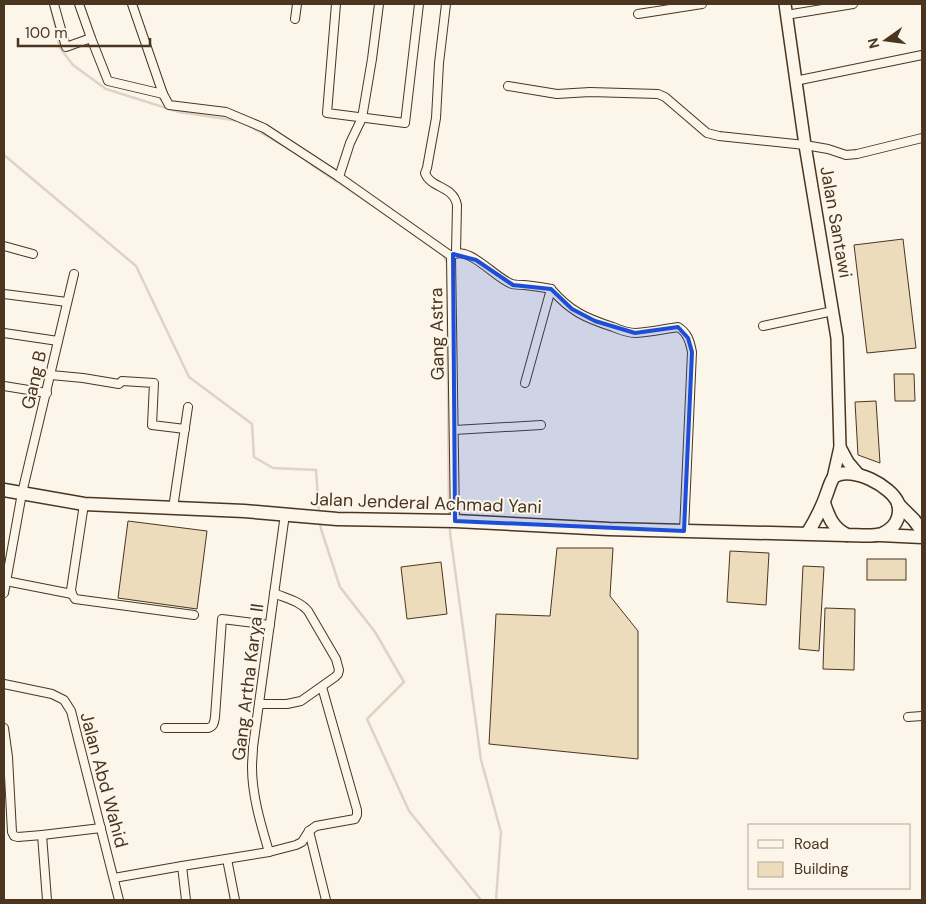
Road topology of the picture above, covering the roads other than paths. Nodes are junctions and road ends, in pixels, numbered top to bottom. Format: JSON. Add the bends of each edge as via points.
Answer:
{"nodes":[{"id":1,"x":54,"y":4,"type":"edge"},
{"id":2,"x":79,"y":4,"type":"edge"},
{"id":3,"x":132,"y":4,"type":"edge"},
{"id":4,"x":297,"y":4,"type":"edge"},
{"id":5,"x":336,"y":4,"type":"edge"},
{"id":6,"x":379,"y":4,"type":"edge"},
{"id":7,"x":419,"y":4,"type":"edge"},
{"id":8,"x":446,"y":4,"type":"edge"},
{"id":9,"x":702,"y":4,"type":"edge"},
{"id":10,"x":853,"y":4,"type":"edge"},
{"id":11,"x":786,"y":10,"type":"edge"},
{"id":12,"x":638,"y":14,"type":"dead end"},
{"id":13,"x":295,"y":19,"type":"dead end"},
{"id":14,"x":91,"y":38,"type":"junction"},
{"id":15,"x":922,"y":55,"type":"edge"},
{"id":16,"x":795,"y":81,"type":"junction"},
{"id":17,"x":508,"y":86,"type":"dead end"},
{"id":18,"x":163,"y":94,"type":"junction"},
{"id":19,"x":362,"y":118,"type":"junction"},
{"id":20,"x":922,"y":138,"type":"edge"},
{"id":21,"x":805,"y":144,"type":"junction"},
{"id":22,"x":339,"y":177,"type":"junction"},
{"id":23,"x":4,"y":246,"type":"edge"},
{"id":24,"x":33,"y":254,"type":"dead end"},
{"id":25,"x":453,"y":255,"type":"junction"},
{"id":26,"x":74,"y":274,"type":"dead end"},
{"id":27,"x":551,"y":288,"type":"junction"},
{"id":28,"x":4,"y":294,"type":"edge"},
{"id":29,"x":67,"y":302,"type":"junction"},
{"id":30,"x":833,"y":311,"type":"junction"},
{"id":31,"x":762,"y":326,"type":"dead end"},
{"id":32,"x":4,"y":333,"type":"edge"},
{"id":33,"x":58,"y":341,"type":"junction"},
{"id":34,"x":51,"y":375,"type":"junction"},
{"id":35,"x":525,"y":383,"type":"dead end"},
{"id":36,"x":4,"y":386,"type":"edge"},
{"id":37,"x":46,"y":393,"type":"junction"},
{"id":38,"x":188,"y":407,"type":"dead end"},
{"id":39,"x":541,"y":425,"type":"dead end"},
{"id":40,"x":184,"y":429,"type":"junction"},
{"id":41,"x":454,"y":430,"type":"junction"},
{"id":42,"x":840,"y":447,"type":"junction"},
{"id":43,"x":859,"y":475,"type":"junction"},
{"id":44,"x":833,"y":478,"type":"junction"},
{"id":45,"x":4,"y":490,"type":"edge"},
{"id":46,"x":22,"y":494,"type":"junction"},
{"id":47,"x":824,"y":503,"type":"junction"},
{"id":48,"x":84,"y":504,"type":"junction"},
{"id":49,"x":898,"y":504,"type":"junction"},
{"id":50,"x":173,"y":508,"type":"junction"},
{"id":51,"x":286,"y":514,"type":"junction"},
{"id":52,"x":449,"y":522,"type":"junction"},
{"id":53,"x":684,"y":531,"type":"junction"},
{"id":54,"x":922,"y":531,"type":"edge"},
{"id":55,"x":807,"y":534,"type":"junction"},
{"id":56,"x":847,"y":535,"type":"junction"},
{"id":57,"x":879,"y":535,"type":"junction"},
{"id":58,"x":922,"y":537,"type":"edge"},
{"id":59,"x":6,"y":581,"type":"junction"},
{"id":60,"x":4,"y":593,"type":"edge"},
{"id":61,"x":274,"y":593,"type":"junction"},
{"id":62,"x":72,"y":594,"type":"junction"},
{"id":63,"x":194,"y":615,"type":"dead end"},
{"id":64,"x":270,"y":625,"type":"junction"},
{"id":65,"x":4,"y":684,"type":"edge"},
{"id":66,"x":322,"y":687,"type":"junction"},
{"id":67,"x":259,"y":704,"type":"junction"},
{"id":68,"x":922,"y":716,"type":"edge"},
{"id":69,"x":908,"y":717,"type":"dead end"},
{"id":70,"x":4,"y":728,"type":"edge"},
{"id":71,"x":165,"y":728,"type":"dead end"},
{"id":72,"x":101,"y":828,"type":"junction"},
{"id":73,"x":309,"y":831,"type":"junction"},
{"id":74,"x":42,"y":835,"type":"junction"},
{"id":75,"x":269,"y":852,"type":"junction"},
{"id":76,"x":227,"y":859,"type":"junction"},
{"id":77,"x":182,"y":866,"type":"junction"},
{"id":78,"x":114,"y":878,"type":"junction"},
{"id":79,"x":47,"y":900,"type":"edge"},
{"id":80,"x":119,"y":900,"type":"edge"},
{"id":81,"x":186,"y":900,"type":"edge"},
{"id":82,"x":235,"y":900,"type":"edge"},
{"id":83,"x":326,"y":900,"type":"edge"}],
"edges":[{"from":1,"to":14,"type":"street","via":[[66,47]]},
{"from":2,"to":14,"type":"street"},
{"from":3,"to":18,"type":"street"},
{"from":4,"to":13,"type":"street"},
{"from":5,"to":19,"type":"street","via":[[327,112]]},
{"from":6,"to":19,"type":"street"},
{"from":7,"to":19,"type":"street","via":[[405,122]]},
{"from":8,"to":25,"type":"street","name":"Gang Astra","via":[[436,118],[425,173],[455,198]]},
{"from":9,"to":12,"type":"street"},
{"from":10,"to":11,"type":"street"},
{"from":11,"to":16,"type":"main road","name":"Jalan Santawi"},
{"from":14,"to":18,"type":"street","via":[[108,81]]},
{"from":15,"to":16,"type":"street"},
{"from":16,"to":21,"type":"main road","name":"Jalan Santawi"},
{"from":17,"to":21,"type":"street","via":[[556,94],[658,94],[707,133]]},
{"from":18,"to":22,"type":"street","via":[[169,104],[226,112],[264,128]]},
{"from":19,"to":22,"type":"street"},
{"from":20,"to":21,"type":"street","via":[[846,155]]},
{"from":21,"to":30,"type":"main road","name":"Jalan Santawi"},
{"from":22,"to":25,"type":"street"},
{"from":23,"to":24,"type":"street"},
{"from":25,"to":27,"type":"street","via":[[460,253],[476,260],[513,285]]},
{"from":25,"to":41,"type":"street","name":"Gang Astra"},
{"from":26,"to":29,"type":"street","name":"Gang B"},
{"from":27,"to":35,"type":"street"},
{"from":27,"to":53,"type":"street","via":[[572,309],[595,321],[635,333],[678,327],[688,338],[692,352]]},
{"from":28,"to":29,"type":"street"},
{"from":29,"to":33,"type":"street","name":"Gang B"},
{"from":30,"to":31,"type":"street"},
{"from":30,"to":42,"type":"main road","name":"Jalan Santawi","via":[[837,338]]},
{"from":32,"to":33,"type":"street"},
{"from":33,"to":34,"type":"street","name":"Gang B"},
{"from":34,"to":37,"type":"street","name":"Gang B"},
{"from":34,"to":40,"type":"street","via":[[119,384],[122,381],[154,383],[152,425]]},
{"from":36,"to":37,"type":"street"},
{"from":37,"to":46,"type":"street","name":"Gang B"},
{"from":38,"to":40,"type":"street"},
{"from":39,"to":41,"type":"street"},
{"from":40,"to":50,"type":"street"},
{"from":41,"to":52,"type":"street","name":"Gang Astra"},
{"from":42,"to":43,"type":"main road"},
{"from":42,"to":44,"type":"main road","name":"Jalan Santawi"},
{"from":43,"to":44,"type":"main road","via":[[845,474]]},
{"from":43,"to":49,"type":"main road","via":[[892,494]]},
{"from":44,"to":47,"type":"main road"},
{"from":45,"to":46,"type":"main road","name":"Jalan Jenderal Achmad Yani"},
{"from":46,"to":48,"type":"main road","name":"Jalan Jenderal Achmad Yani"},
{"from":46,"to":59,"type":"street"},
{"from":47,"to":55,"type":"main road"},
{"from":47,"to":56,"type":"main road","via":[[838,531]]},
{"from":48,"to":50,"type":"main road","name":"Jalan Jenderal Achmad Yani"},
{"from":48,"to":62,"type":"street"},
{"from":49,"to":54,"type":"main road"},
{"from":49,"to":57,"type":"main road","via":[[895,524]]},
{"from":50,"to":51,"type":"main road","name":"Jalan Jenderal Achmad Yani"},
{"from":51,"to":52,"type":"main road","name":"Jalan Jenderal Achmad Yani"},
{"from":51,"to":61,"type":"street","name":"Gang Artha Karya II"},
{"from":52,"to":53,"type":"main road","name":"Jalan Jenderal Achmad Yani"},
{"from":53,"to":55,"type":"main road","name":"Jalan Jenderal Achmad Yani"},
{"from":55,"to":56,"type":"main road","name":"Jalan Jenderal Achmad Yani"},
{"from":56,"to":57,"type":"main road"},
{"from":57,"to":58,"type":"main road"},
{"from":59,"to":60,"type":"street"},
{"from":59,"to":62,"type":"street"},
{"from":61,"to":64,"type":"street","name":"Gang Artha Karya II"},
{"from":61,"to":66,"type":"street","via":[[304,606],[336,659],[338,674]]},
{"from":62,"to":63,"type":"street","via":[[75,600]]},
{"from":64,"to":67,"type":"street","name":"Gang Artha Karya II"},
{"from":64,"to":71,"type":"street","via":[[222,619],[212,727]]},
{"from":65,"to":72,"type":"street","name":"Jalan Abd Wahid","via":[[52,694],[68,704]]},
{"from":66,"to":67,"type":"street","via":[[294,703]]},
{"from":66,"to":73,"type":"street","via":[[358,815],[353,820],[323,824]]},
{"from":67,"to":75,"type":"street","name":"Gang Artha Karya II","via":[[252,767],[256,804]]},
{"from":68,"to":69,"type":"street"},
{"from":70,"to":74,"type":"street","via":[[12,832],[18,837]]},
{"from":72,"to":74,"type":"street"},
{"from":72,"to":78,"type":"street","name":"Jalan Abd Wahid"},
{"from":73,"to":75,"type":"street","via":[[302,842]]},
{"from":73,"to":83,"type":"street"},
{"from":74,"to":79,"type":"street"},
{"from":75,"to":76,"type":"street"},
{"from":76,"to":77,"type":"street"},
{"from":76,"to":82,"type":"street"},
{"from":77,"to":78,"type":"street"},
{"from":77,"to":81,"type":"street"},
{"from":78,"to":80,"type":"street","name":"Jalan Abd Wahid"}]}
